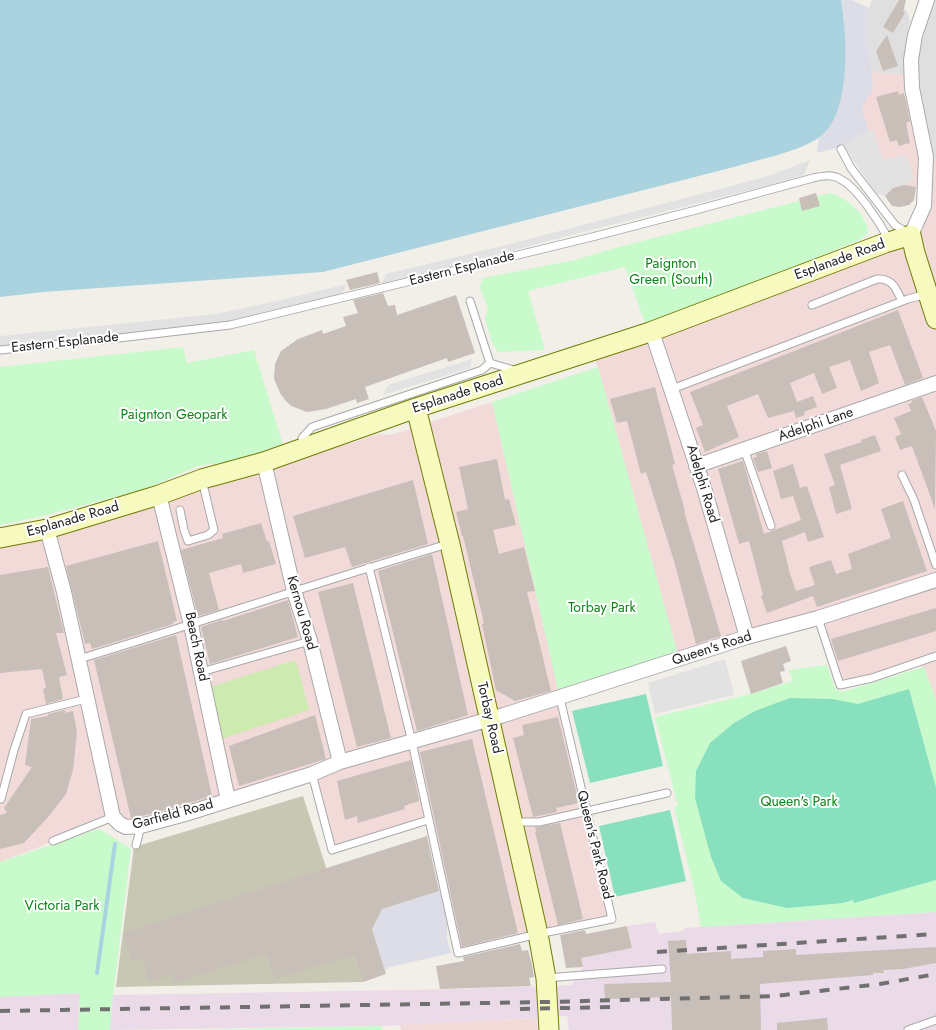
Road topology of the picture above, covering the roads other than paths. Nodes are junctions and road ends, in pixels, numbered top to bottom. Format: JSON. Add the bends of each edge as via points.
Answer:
{"nodes":[{"id":1,"x":927,"y":0,"type":"edge"},
{"id":2,"x":840,"y":149,"type":"dead end"},
{"id":3,"x":911,"y":235,"type":"junction"},
{"id":4,"x":890,"y":241,"type":"junction"},
{"id":5,"x":928,"y":294,"type":"junction"},
{"id":6,"x":470,"y":301,"type":"dead end"},
{"id":7,"x":902,"y":301,"type":"junction"},
{"id":8,"x":812,"y":305,"type":"dead end"},
{"id":9,"x":936,"y":319,"type":"edge"},
{"id":10,"x":652,"y":332,"type":"junction"},
{"id":11,"x":0,"y":350,"type":"edge"},
{"id":12,"x":490,"y":363,"type":"junction"},
{"id":13,"x":524,"y":374,"type":"junction"},
{"id":14,"x":936,"y":384,"type":"edge"},
{"id":15,"x":672,"y":389,"type":"junction"},
{"id":16,"x":416,"y":408,"type":"junction"},
{"id":17,"x":304,"y":447,"type":"junction"},
{"id":18,"x":744,"y":449,"type":"junction"},
{"id":19,"x":264,"y":462,"type":"junction"},
{"id":20,"x":696,"y":466,"type":"junction"},
{"id":21,"x":902,"y":475,"type":"dead end"},
{"id":22,"x":202,"y":479,"type":"junction"},
{"id":23,"x":159,"y":495,"type":"junction"},
{"id":24,"x":180,"y":510,"type":"dead end"},
{"id":25,"x":771,"y":526,"type":"dead end"},
{"id":26,"x":47,"y":530,"type":"junction"},
{"id":27,"x":0,"y":538,"type":"edge"},
{"id":28,"x":188,"y":541,"type":"junction"},
{"id":29,"x":450,"y":544,"type":"junction"},
{"id":30,"x":173,"y":548,"type":"junction"},
{"id":31,"x":936,"y":565,"type":"edge"},
{"id":32,"x":370,"y":567,"type":"junction"},
{"id":33,"x":936,"y":580,"type":"edge"},
{"id":34,"x":294,"y":590,"type":"junction"},
{"id":35,"x":818,"y":618,"type":"junction"},
{"id":36,"x":191,"y":625,"type":"junction"},
{"id":37,"x":747,"y":637,"type":"junction"},
{"id":38,"x":310,"y":641,"type":"junction"},
{"id":39,"x":936,"y":656,"type":"edge"},
{"id":40,"x":79,"y":659,"type":"junction"},
{"id":41,"x":201,"y":672,"type":"junction"},
{"id":42,"x":560,"y":698,"type":"junction"},
{"id":43,"x":86,"y":699,"type":"junction"},
{"id":44,"x":489,"y":719,"type":"junction"},
{"id":45,"x":412,"y":742,"type":"junction"},
{"id":46,"x":340,"y":762,"type":"junction"},
{"id":47,"x":312,"y":774,"type":"junction"},
{"id":48,"x":667,"y":793,"type":"dead end"},
{"id":49,"x":1,"y":798,"type":"edge"},
{"id":50,"x":228,"y":800,"type":"junction"},
{"id":51,"x":586,"y":811,"type":"junction"},
{"id":52,"x":113,"y":817,"type":"junction"},
{"id":53,"x":428,"y":820,"type":"junction"},
{"id":54,"x":512,"y":822,"type":"junction"},
{"id":55,"x":141,"y":826,"type":"junction"},
{"id":56,"x":53,"y":841,"type":"dead end"},
{"id":57,"x":136,"y":845,"type":"dead end"},
{"id":58,"x":538,"y":934,"type":"junction"},
{"id":59,"x":662,"y":969,"type":"dead end"},
{"id":60,"x":546,"y":978,"type":"junction"},
{"id":61,"x":936,"y":1020,"type":"edge"},
{"id":62,"x":549,"y":1030,"type":"edge"},
{"id":63,"x":908,"y":1030,"type":"edge"}],
"edges":[{"from":1,"to":3,"type":"street","via":[[910,60],[912,88],[926,157],[924,206]]},
{"from":2,"to":3,"type":"lane","via":[[895,225]]},
{"from":3,"to":4,"type":"main road","name":"Esplanade Road"},
{"from":3,"to":5,"type":"main road"},
{"from":4,"to":10,"type":"main road","name":"Esplanade Road"},
{"from":4,"to":11,"type":"lane","name":"Eastern Esplanade","via":[[849,186],[839,178],[825,176],[248,321]]},
{"from":5,"to":7,"type":"lane"},
{"from":5,"to":9,"type":"main road"},
{"from":6,"to":12,"type":"lane"},
{"from":7,"to":8,"type":"lane","via":[[891,281],[877,279]]},
{"from":7,"to":15,"type":"lane"},
{"from":10,"to":13,"type":"main road","name":"Esplanade Road"},
{"from":10,"to":15,"type":"street","name":"Adelphi Road"},
{"from":12,"to":13,"type":"lane"},
{"from":12,"to":17,"type":"lane","via":[[482,370],[312,427],[302,438]]},
{"from":13,"to":16,"type":"main road","name":"Esplanade Road"},
{"from":14,"to":18,"type":"street","name":"Adelphi Lane"},
{"from":15,"to":20,"type":"street","name":"Adelphi Road"},
{"from":16,"to":17,"type":"main road","name":"Esplanade Road"},
{"from":16,"to":29,"type":"main road","name":"Torbay Road"},
{"from":17,"to":19,"type":"main road","name":"Esplanade Road"},
{"from":18,"to":20,"type":"street","name":"Adelphi Lane"},
{"from":18,"to":25,"type":"lane"},
{"from":19,"to":22,"type":"main road","name":"Esplanade Road"},
{"from":19,"to":34,"type":"street","name":"Kernou Road"},
{"from":20,"to":37,"type":"street","name":"Adelphi Road"},
{"from":21,"to":31,"type":"lane"},
{"from":22,"to":23,"type":"main road","name":"Esplanade Road"},
{"from":22,"to":28,"type":"lane","via":[[214,530],[208,536]]},
{"from":23,"to":26,"type":"main road","name":"Esplanade Road"},
{"from":23,"to":30,"type":"street","name":"Beach Road"},
{"from":24,"to":28,"type":"lane"},
{"from":26,"to":27,"type":"main road","name":"Esplanade Road"},
{"from":26,"to":40,"type":"street","name":"Garfield Road"},
{"from":28,"to":30,"type":"lane"},
{"from":29,"to":32,"type":"lane"},
{"from":29,"to":44,"type":"main road","name":"Torbay Road"},
{"from":30,"to":36,"type":"street","name":"Beach Road"},
{"from":32,"to":34,"type":"lane"},
{"from":32,"to":45,"type":"lane"},
{"from":33,"to":35,"type":"street","name":"Queen's Road"},
{"from":34,"to":36,"type":"lane"},
{"from":34,"to":38,"type":"street","name":"Kernou Road"},
{"from":35,"to":37,"type":"street","name":"Queen's Road"},
{"from":35,"to":39,"type":"lane","via":[[840,685],[872,678]]},
{"from":36,"to":40,"type":"lane"},
{"from":36,"to":41,"type":"street","name":"Beach Road"},
{"from":37,"to":42,"type":"street","name":"Queen's Road"},
{"from":38,"to":41,"type":"lane"},
{"from":38,"to":46,"type":"street","name":"Kernou Road"},
{"from":40,"to":43,"type":"street","name":"Garfield Road"},
{"from":41,"to":50,"type":"street","name":"Beach Road"},
{"from":42,"to":44,"type":"street","name":"Queen's Road"},
{"from":42,"to":51,"type":"lane","name":"Queen's Park Road"},
{"from":43,"to":49,"type":"lane","via":[[26,714]]},
{"from":43,"to":52,"type":"street","name":"Garfield Road"},
{"from":44,"to":45,"type":"street","name":"Garfield Road"},
{"from":44,"to":54,"type":"main road","name":"Torbay Road"},
{"from":45,"to":46,"type":"street","name":"Garfield Road"},
{"from":45,"to":53,"type":"lane"},
{"from":46,"to":47,"type":"street","name":"Garfield Road"},
{"from":47,"to":50,"type":"street","name":"Garfield Road"},
{"from":47,"to":53,"type":"lane","via":[[332,850]]},
{"from":48,"to":51,"type":"lane"},
{"from":50,"to":55,"type":"street","name":"Garfield Road"},
{"from":51,"to":54,"type":"lane","via":[[539,822]]},
{"from":51,"to":58,"type":"lane","name":"Queen's Park Road","via":[[612,919]]},
{"from":52,"to":55,"type":"street","name":"Garfield Road","via":[[126,827]]},
{"from":52,"to":56,"type":"lane"},
{"from":53,"to":58,"type":"lane","via":[[458,953]]},
{"from":54,"to":58,"type":"main road","name":"Torbay Road"},
{"from":55,"to":57,"type":"lane"},
{"from":58,"to":60,"type":"main road","name":"Torbay Road"},
{"from":59,"to":60,"type":"lane"},
{"from":60,"to":62,"type":"main road","name":"Torbay Road"},
{"from":61,"to":63,"type":"lane"}]}
